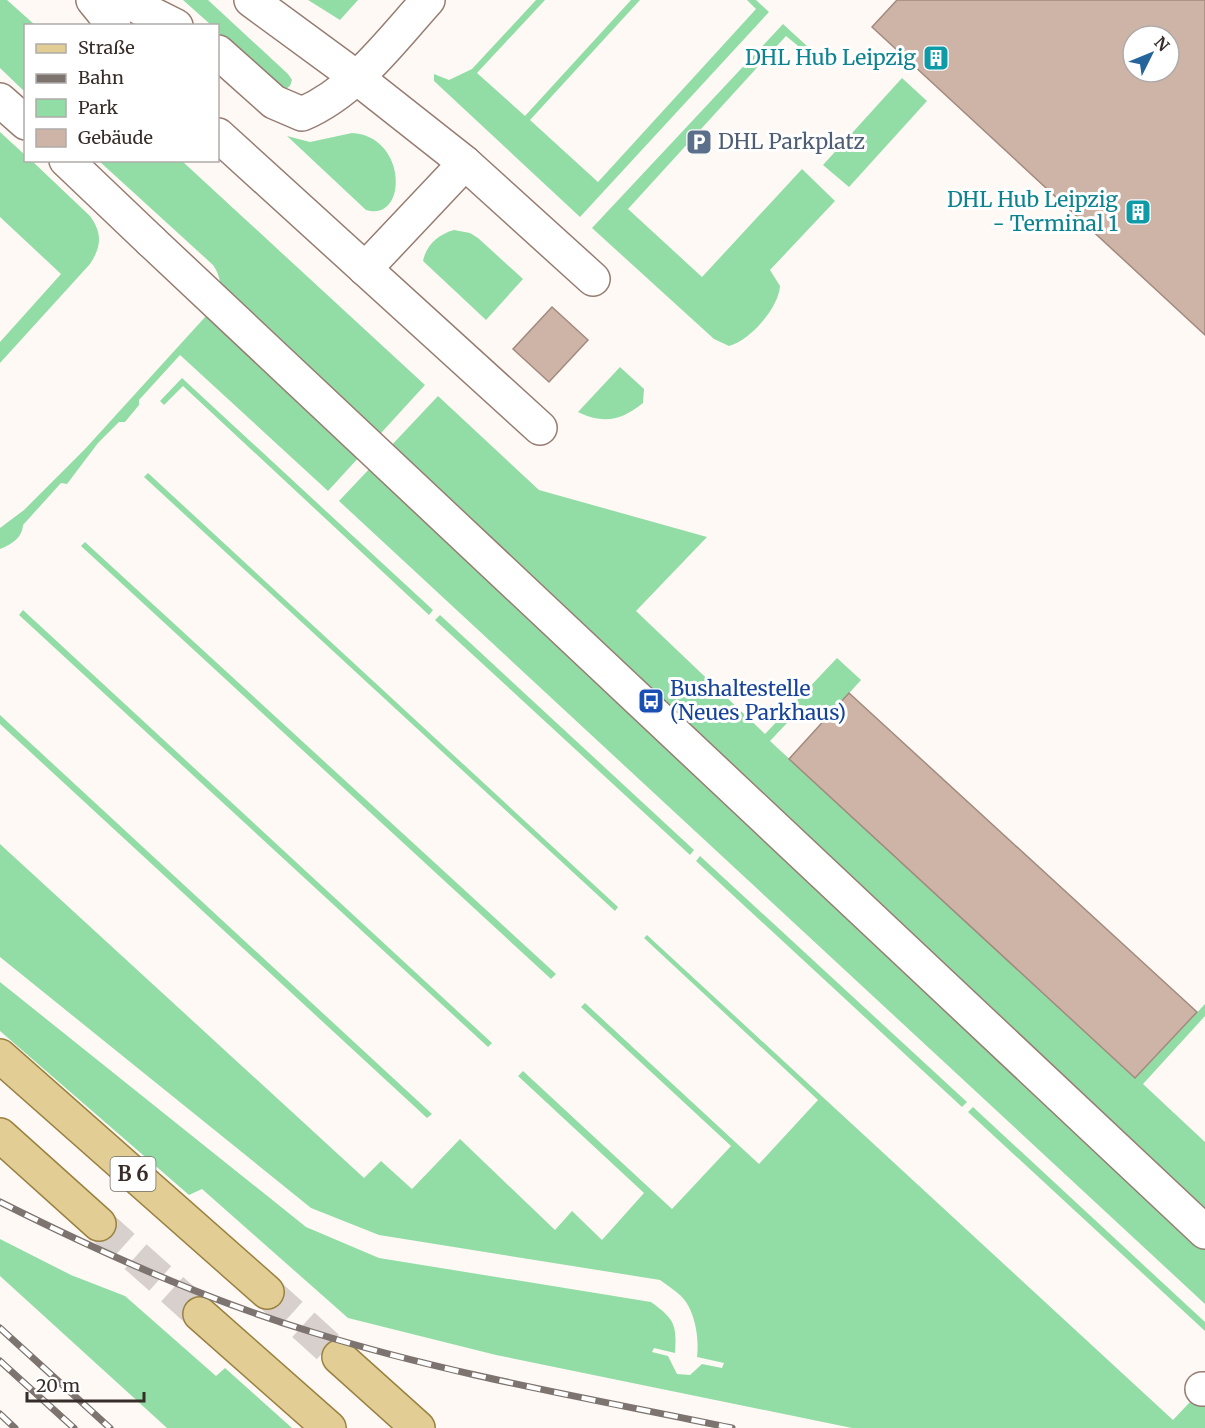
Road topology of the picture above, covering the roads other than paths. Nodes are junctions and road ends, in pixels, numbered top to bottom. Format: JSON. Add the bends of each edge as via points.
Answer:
{"nodes":[{"id":1,"x":93,"y":0,"type":"edge"},
{"id":2,"x":124,"y":0,"type":"edge"},
{"id":3,"x":251,"y":0,"type":"edge"},
{"id":4,"x":428,"y":0,"type":"edge"},
{"id":5,"x":112,"y":24,"type":"edge"},
{"id":6,"x":172,"y":24,"type":"edge"},
{"id":7,"x":219,"y":53,"type":"edge"},
{"id":8,"x":356,"y":77,"type":"junction"},
{"id":9,"x":0,"y":100,"type":"edge"},
{"id":10,"x":24,"y":121,"type":"edge"},
{"id":11,"x":219,"y":136,"type":"edge"},
{"id":12,"x":68,"y":162,"type":"edge"},
{"id":13,"x":465,"y":163,"type":"junction"},
{"id":14,"x":366,"y":269,"type":"junction"},
{"id":15,"x":593,"y":279,"type":"dead end"},
{"id":16,"x":540,"y":428,"type":"dead end"},
{"id":17,"x":0,"y":1056,"type":"edge"},
{"id":18,"x":0,"y":1135,"type":"edge"},
{"id":19,"x":99,"y":1224,"type":"tunnel mouth"},
{"id":20,"x":1205,"y":1232,"type":"edge"},
{"id":21,"x":267,"y":1292,"type":"tunnel mouth"},
{"id":22,"x":200,"y":1314,"type":"tunnel mouth"},
{"id":23,"x":339,"y":1357,"type":"tunnel mouth"},
{"id":24,"x":329,"y":1428,"type":"edge"},
{"id":25,"x":418,"y":1428,"type":"edge"}],
"edges":[{"from":1,"to":5,"type":"street"},
{"from":2,"to":6,"type":"street"},
{"from":3,"to":8,"type":"street"},
{"from":4,"to":8,"type":"street"},
{"from":7,"to":8,"type":"street","via":[[274,102],[302,114],[326,104]]},
{"from":8,"to":13,"type":"street"},
{"from":9,"to":10,"type":"street"},
{"from":11,"to":14,"type":"street"},
{"from":12,"to":20,"type":"street"},
{"from":13,"to":14,"type":"street"},
{"from":13,"to":15,"type":"street"},
{"from":14,"to":16,"type":"street"},
{"from":17,"to":21,"type":"main road","number":"B 6"},
{"from":18,"to":19,"type":"main road"},
{"from":22,"to":24,"type":"main road"},
{"from":23,"to":25,"type":"main road"}]}
